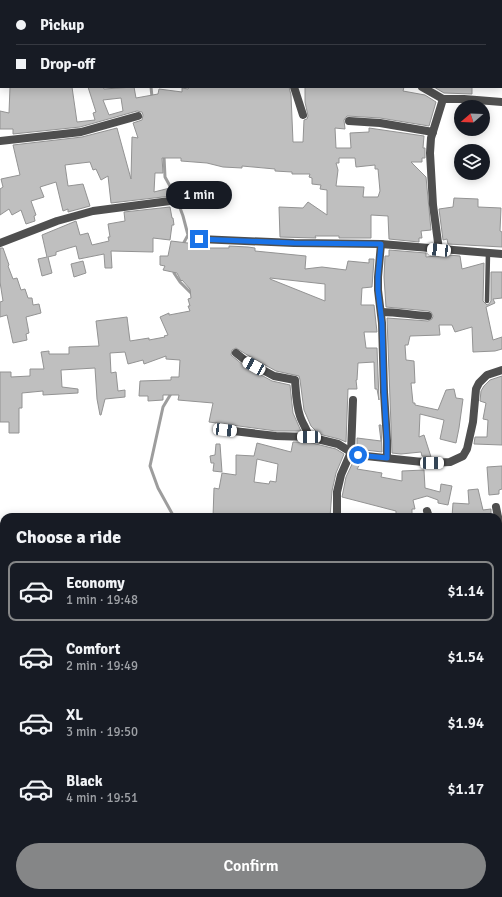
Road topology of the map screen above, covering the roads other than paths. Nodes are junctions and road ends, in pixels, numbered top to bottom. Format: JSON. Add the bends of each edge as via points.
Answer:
{"nodes":[{"id":1,"x":294,"y":88,"type":"edge"},
{"id":2,"x":424,"y":88,"type":"edge"},
{"id":3,"x":443,"y":99,"type":"junction"},
{"id":4,"x":502,"y":102,"type":"edge"},
{"id":5,"x":303,"y":115,"type":"dead end"},
{"id":6,"x":138,"y":116,"type":"dead end"},
{"id":7,"x":349,"y":120,"type":"dead end"},
{"id":8,"x":433,"y":132,"type":"junction"},
{"id":9,"x":0,"y":141,"type":"edge"},
{"id":10,"x":170,"y":202,"type":"dead end"},
{"id":11,"x":199,"y":239,"type":"dead end"},
{"id":12,"x":0,"y":243,"type":"edge"},
{"id":13,"x":381,"y":244,"type":"junction"},
{"id":14,"x":439,"y":250,"type":"junction"},
{"id":15,"x":488,"y":253,"type":"junction"},
{"id":16,"x":502,"y":254,"type":"edge"},
{"id":17,"x":487,"y":301,"type":"dead end"},
{"id":18,"x":381,"y":312,"type":"junction"},
{"id":19,"x":428,"y":316,"type":"dead end"},
{"id":20,"x":236,"y":353,"type":"dead end"},
{"id":21,"x":502,"y":370,"type":"edge"},
{"id":22,"x":353,"y":400,"type":"dead end"},
{"id":23,"x":225,"y":430,"type":"dead end"},
{"id":24,"x":309,"y":437,"type":"junction"},
{"id":25,"x":351,"y":452,"type":"junction"},
{"id":26,"x":387,"y":458,"type":"junction"},
{"id":27,"x":496,"y":508,"type":"dead end"},
{"id":28,"x":337,"y":513,"type":"edge"},
{"id":29,"x":497,"y":513,"type":"edge"}],
"edges":[{"from":1,"to":5,"type":"street"},
{"from":2,"to":3,"type":"street"},
{"from":3,"to":4,"type":"street"},
{"from":3,"to":8,"type":"street"},
{"from":6,"to":9,"type":"street","via":[[81,132]]},
{"from":7,"to":8,"type":"street"},
{"from":8,"to":14,"type":"street","via":[[430,153]]},
{"from":10,"to":12,"type":"street","via":[[93,211],[57,221]]},
{"from":11,"to":13,"type":"street"},
{"from":13,"to":14,"type":"street"},
{"from":13,"to":18,"type":"street","via":[[378,277]]},
{"from":14,"to":15,"type":"street"},
{"from":15,"to":16,"type":"street"},
{"from":15,"to":17,"type":"lane"},
{"from":18,"to":19,"type":"street"},
{"from":18,"to":26,"type":"street"},
{"from":20,"to":24,"type":"street","via":[[274,376],[295,380],[298,410]]},
{"from":21,"to":26,"type":"street","via":[[488,375],[476,389],[473,422],[463,456],[443,463]]},
{"from":22,"to":25,"type":"street"},
{"from":23,"to":24,"type":"street"},
{"from":24,"to":25,"type":"street","via":[[338,444]]},
{"from":25,"to":26,"type":"street"},
{"from":25,"to":28,"type":"street","via":[[337,492]]},
{"from":27,"to":29,"type":"street"}]}
